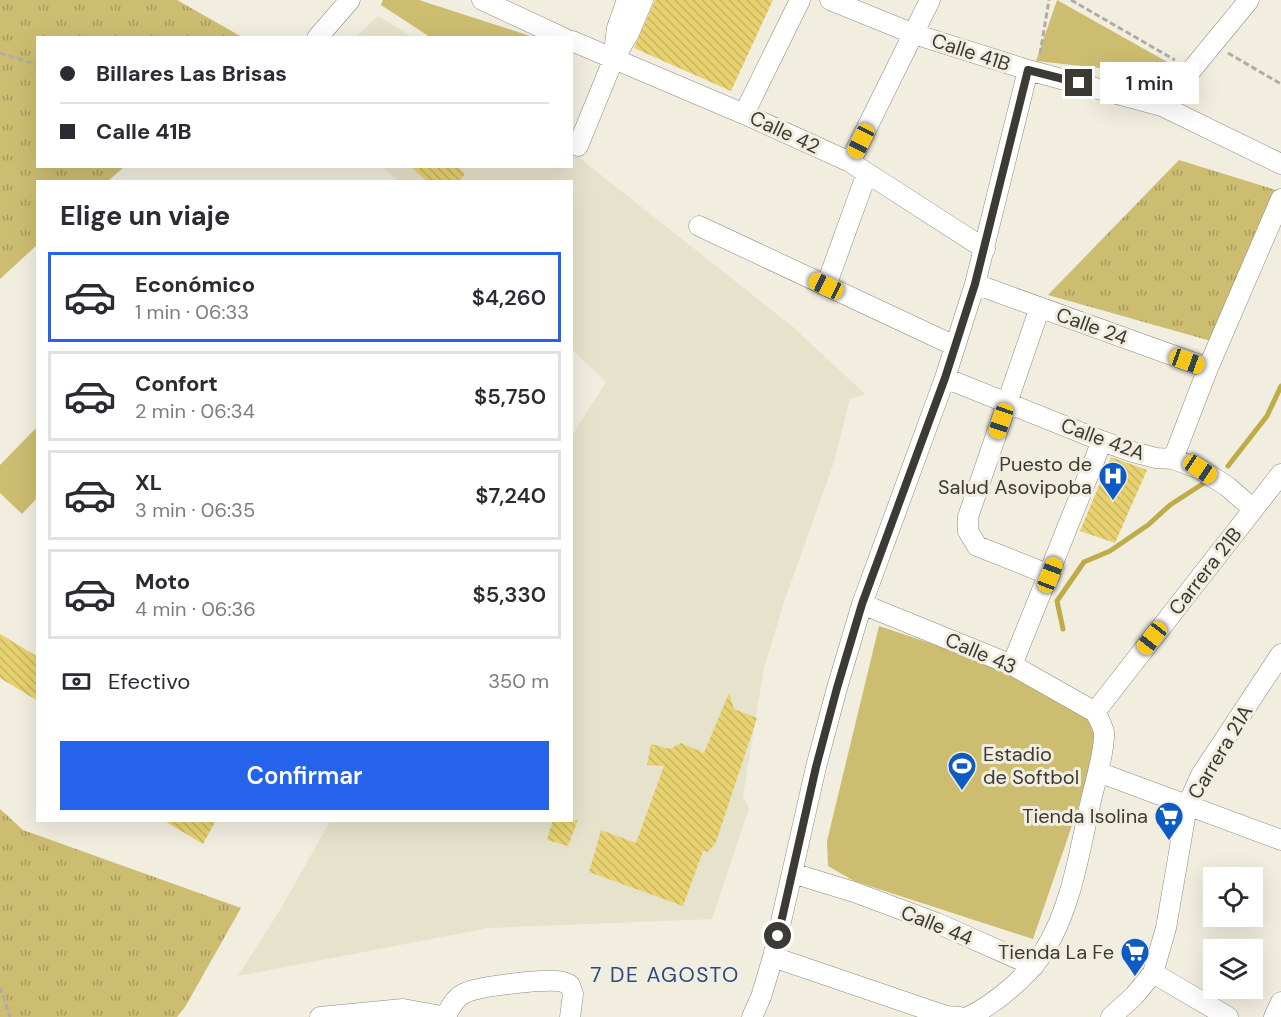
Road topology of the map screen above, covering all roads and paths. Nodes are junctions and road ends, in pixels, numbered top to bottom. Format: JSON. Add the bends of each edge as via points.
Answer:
{"nodes":[{"id":1,"x":350,"y":0,"type":"edge"},
{"id":2,"x":482,"y":0,"type":"edge"},
{"id":3,"x":627,"y":0,"type":"edge"},
{"id":4,"x":643,"y":0,"type":"edge"},
{"id":5,"x":800,"y":0,"type":"edge"},
{"id":6,"x":830,"y":0,"type":"edge"},
{"id":7,"x":930,"y":0,"type":"edge"},
{"id":8,"x":1049,"y":0,"type":"edge"},
{"id":9,"x":1071,"y":0,"type":"edge"},
{"id":10,"x":1249,"y":0,"type":"edge"},
{"id":11,"x":542,"y":34,"type":"edge"},
{"id":12,"x":914,"y":34,"type":"junction"},
{"id":13,"x":319,"y":36,"type":"edge"},
{"id":14,"x":573,"y":41,"type":"edge"},
{"id":15,"x":1212,"y":44,"type":"junction"},
{"id":16,"x":0,"y":53,"type":"edge"},
{"id":17,"x":614,"y":58,"type":"junction"},
{"id":18,"x":36,"y":64,"type":"edge"},
{"id":19,"x":1192,"y":70,"type":"junction"},
{"id":20,"x":1033,"y":71,"type":"junction"},
{"id":21,"x":1281,"y":84,"type":"edge"},
{"id":22,"x":1162,"y":106,"type":"junction"},
{"id":23,"x":744,"y":114,"type":"junction"},
{"id":24,"x":578,"y":146,"type":"dead end"},
{"id":25,"x":850,"y":162,"type":"junction"},
{"id":26,"x":1281,"y":164,"type":"edge"},
{"id":27,"x":867,"y":173,"type":"junction"},
{"id":28,"x":1281,"y":199,"type":"edge"},
{"id":29,"x":699,"y":226,"type":"dead end"},
{"id":30,"x":985,"y":249,"type":"junction"},
{"id":31,"x":975,"y":284,"type":"junction"},
{"id":32,"x":826,"y":286,"type":"junction"},
{"id":33,"x":1040,"y":307,"type":"junction"},
{"id":34,"x":954,"y":346,"type":"junction"},
{"id":35,"x":1208,"y":368,"type":"junction"},
{"id":36,"x":945,"y":378,"type":"junction"},
{"id":37,"x":1008,"y":402,"type":"junction"},
{"id":38,"x":1102,"y":441,"type":"junction"},
{"id":39,"x":1173,"y":459,"type":"junction"},
{"id":40,"x":1281,"y":474,"type":"edge"},
{"id":41,"x":1253,"y":509,"type":"junction"},
{"id":42,"x":1050,"y":575,"type":"junction"},
{"id":43,"x":862,"y":604,"type":"junction"},
{"id":44,"x":1281,"y":654,"type":"edge"},
{"id":45,"x":1012,"y":665,"type":"junction"},
{"id":46,"x":1274,"y":680,"type":"edge"},
{"id":47,"x":1095,"y":712,"type":"junction"},
{"id":48,"x":1098,"y":772,"type":"junction"},
{"id":49,"x":1187,"y":806,"type":"junction"},
{"id":50,"x":1281,"y":840,"type":"edge"},
{"id":51,"x":792,"y":873,"type":"junction"},
{"id":52,"x":773,"y":957,"type":"junction"},
{"id":53,"x":1034,"y":966,"type":"junction"},
{"id":54,"x":1152,"y":973,"type":"junction"},
{"id":55,"x":0,"y":987,"type":"edge"},
{"id":56,"x":1281,"y":1002,"type":"edge"},
{"id":57,"x":402,"y":1013,"type":"edge"},
{"id":58,"x":350,"y":1015,"type":"edge"},
{"id":59,"x":10,"y":1017,"type":"edge"},
{"id":60,"x":320,"y":1017,"type":"edge"},
{"id":61,"x":446,"y":1017,"type":"edge"},
{"id":62,"x":570,"y":1017,"type":"edge"},
{"id":63,"x":752,"y":1017,"type":"edge"},
{"id":64,"x":960,"y":1017,"type":"edge"},
{"id":65,"x":968,"y":1017,"type":"edge"},
{"id":66,"x":1111,"y":1017,"type":"edge"},
{"id":67,"x":1228,"y":1017,"type":"edge"},
{"id":68,"x":1274,"y":1017,"type":"edge"}],
"edges":[{"from":1,"to":13,"type":"street"},
{"from":2,"to":11,"type":"street"},
{"from":3,"to":17,"type":"street","via":[[617,28]]},
{"from":4,"to":17,"type":"street"},
{"from":5,"to":23,"type":"street"},
{"from":6,"to":12,"type":"street","name":"Calle 41B"},
{"from":7,"to":12,"type":"street"},
{"from":8,"to":20,"type":"path"},
{"from":9,"to":19,"type":"path"},
{"from":10,"to":15,"type":"street"},
{"from":12,"to":20,"type":"street","name":"Calle 41B"},
{"from":12,"to":25,"type":"street"},
{"from":14,"to":17,"type":"street","name":"Calle 42"},
{"from":15,"to":19,"type":"street"},
{"from":15,"to":21,"type":"path"},
{"from":16,"to":18,"type":"path"},
{"from":17,"to":23,"type":"street","name":"Calle 42"},
{"from":17,"to":24,"type":"street"},
{"from":19,"to":22,"type":"street"},
{"from":20,"to":22,"type":"street","name":"Calle 41B"},
{"from":20,"to":30,"type":"street"},
{"from":22,"to":26,"type":"street","name":"Calle 41B"},
{"from":23,"to":25,"type":"street","name":"Calle 42"},
{"from":25,"to":27,"type":"street","name":"Calle 42"},
{"from":27,"to":30,"type":"street","name":"Calle 42"},
{"from":27,"to":32,"type":"street"},
{"from":28,"to":35,"type":"street"},
{"from":29,"to":32,"type":"street"},
{"from":30,"to":31,"type":"street"},
{"from":31,"to":33,"type":"street","name":"Calle 24"},
{"from":31,"to":34,"type":"street"},
{"from":32,"to":34,"type":"street"},
{"from":33,"to":35,"type":"street","name":"Calle 24"},
{"from":33,"to":37,"type":"street"},
{"from":34,"to":36,"type":"street"},
{"from":35,"to":39,"type":"street"},
{"from":36,"to":37,"type":"street","name":"Calle 42A"},
{"from":36,"to":43,"type":"street"},
{"from":37,"to":38,"type":"street","name":"Calle 42A"},
{"from":37,"to":42,"type":"street","via":[[968,518],[968,531],[977,546]]},
{"from":38,"to":39,"type":"street","name":"Calle 42A","via":[[1156,458]]},
{"from":38,"to":42,"type":"street"},
{"from":39,"to":41,"type":"street","name":"Calle 42A","via":[[1200,469]]},
{"from":40,"to":41,"type":"street","name":"Carrera 21B"},
{"from":41,"to":47,"type":"street","name":"Carrera 21B"},
{"from":42,"to":45,"type":"street"},
{"from":43,"to":45,"type":"street","name":"Calle 43"},
{"from":43,"to":51,"type":"street","via":[[819,755]]},
{"from":44,"to":46,"type":"street","name":"Carrera 21A"},
{"from":45,"to":47,"type":"street","name":"Calle 43"},
{"from":46,"to":49,"type":"street","name":"Carrera 21A","via":[[1201,775]]},
{"from":47,"to":48,"type":"street","via":[[1104,734]]},
{"from":48,"to":49,"type":"street"},
{"from":48,"to":53,"type":"street","via":[[1066,904]]},
{"from":49,"to":50,"type":"street"},
{"from":49,"to":54,"type":"street","name":"Carrera 21A","via":[[1166,927]]},
{"from":51,"to":52,"type":"street"},
{"from":51,"to":53,"type":"street","name":"Calle 44","via":[[937,923]]},
{"from":52,"to":63,"type":"street"},
{"from":52,"to":64,"type":"street","via":[[946,1016]]},
{"from":53,"to":65,"type":"street","via":[[984,1009]]},
{"from":54,"to":66,"type":"street","name":"Carrera 21A"},
{"from":54,"to":67,"type":"street"},
{"from":55,"to":59,"type":"path"},
{"from":56,"to":68,"type":"street"},
{"from":57,"to":58,"type":"street"},
{"from":57,"to":61,"type":"street"},
{"from":58,"to":60,"type":"street"},
{"from":61,"to":62,"type":"street","via":[[454,1002],[470,991],[558,981],[570,985]]}]}
